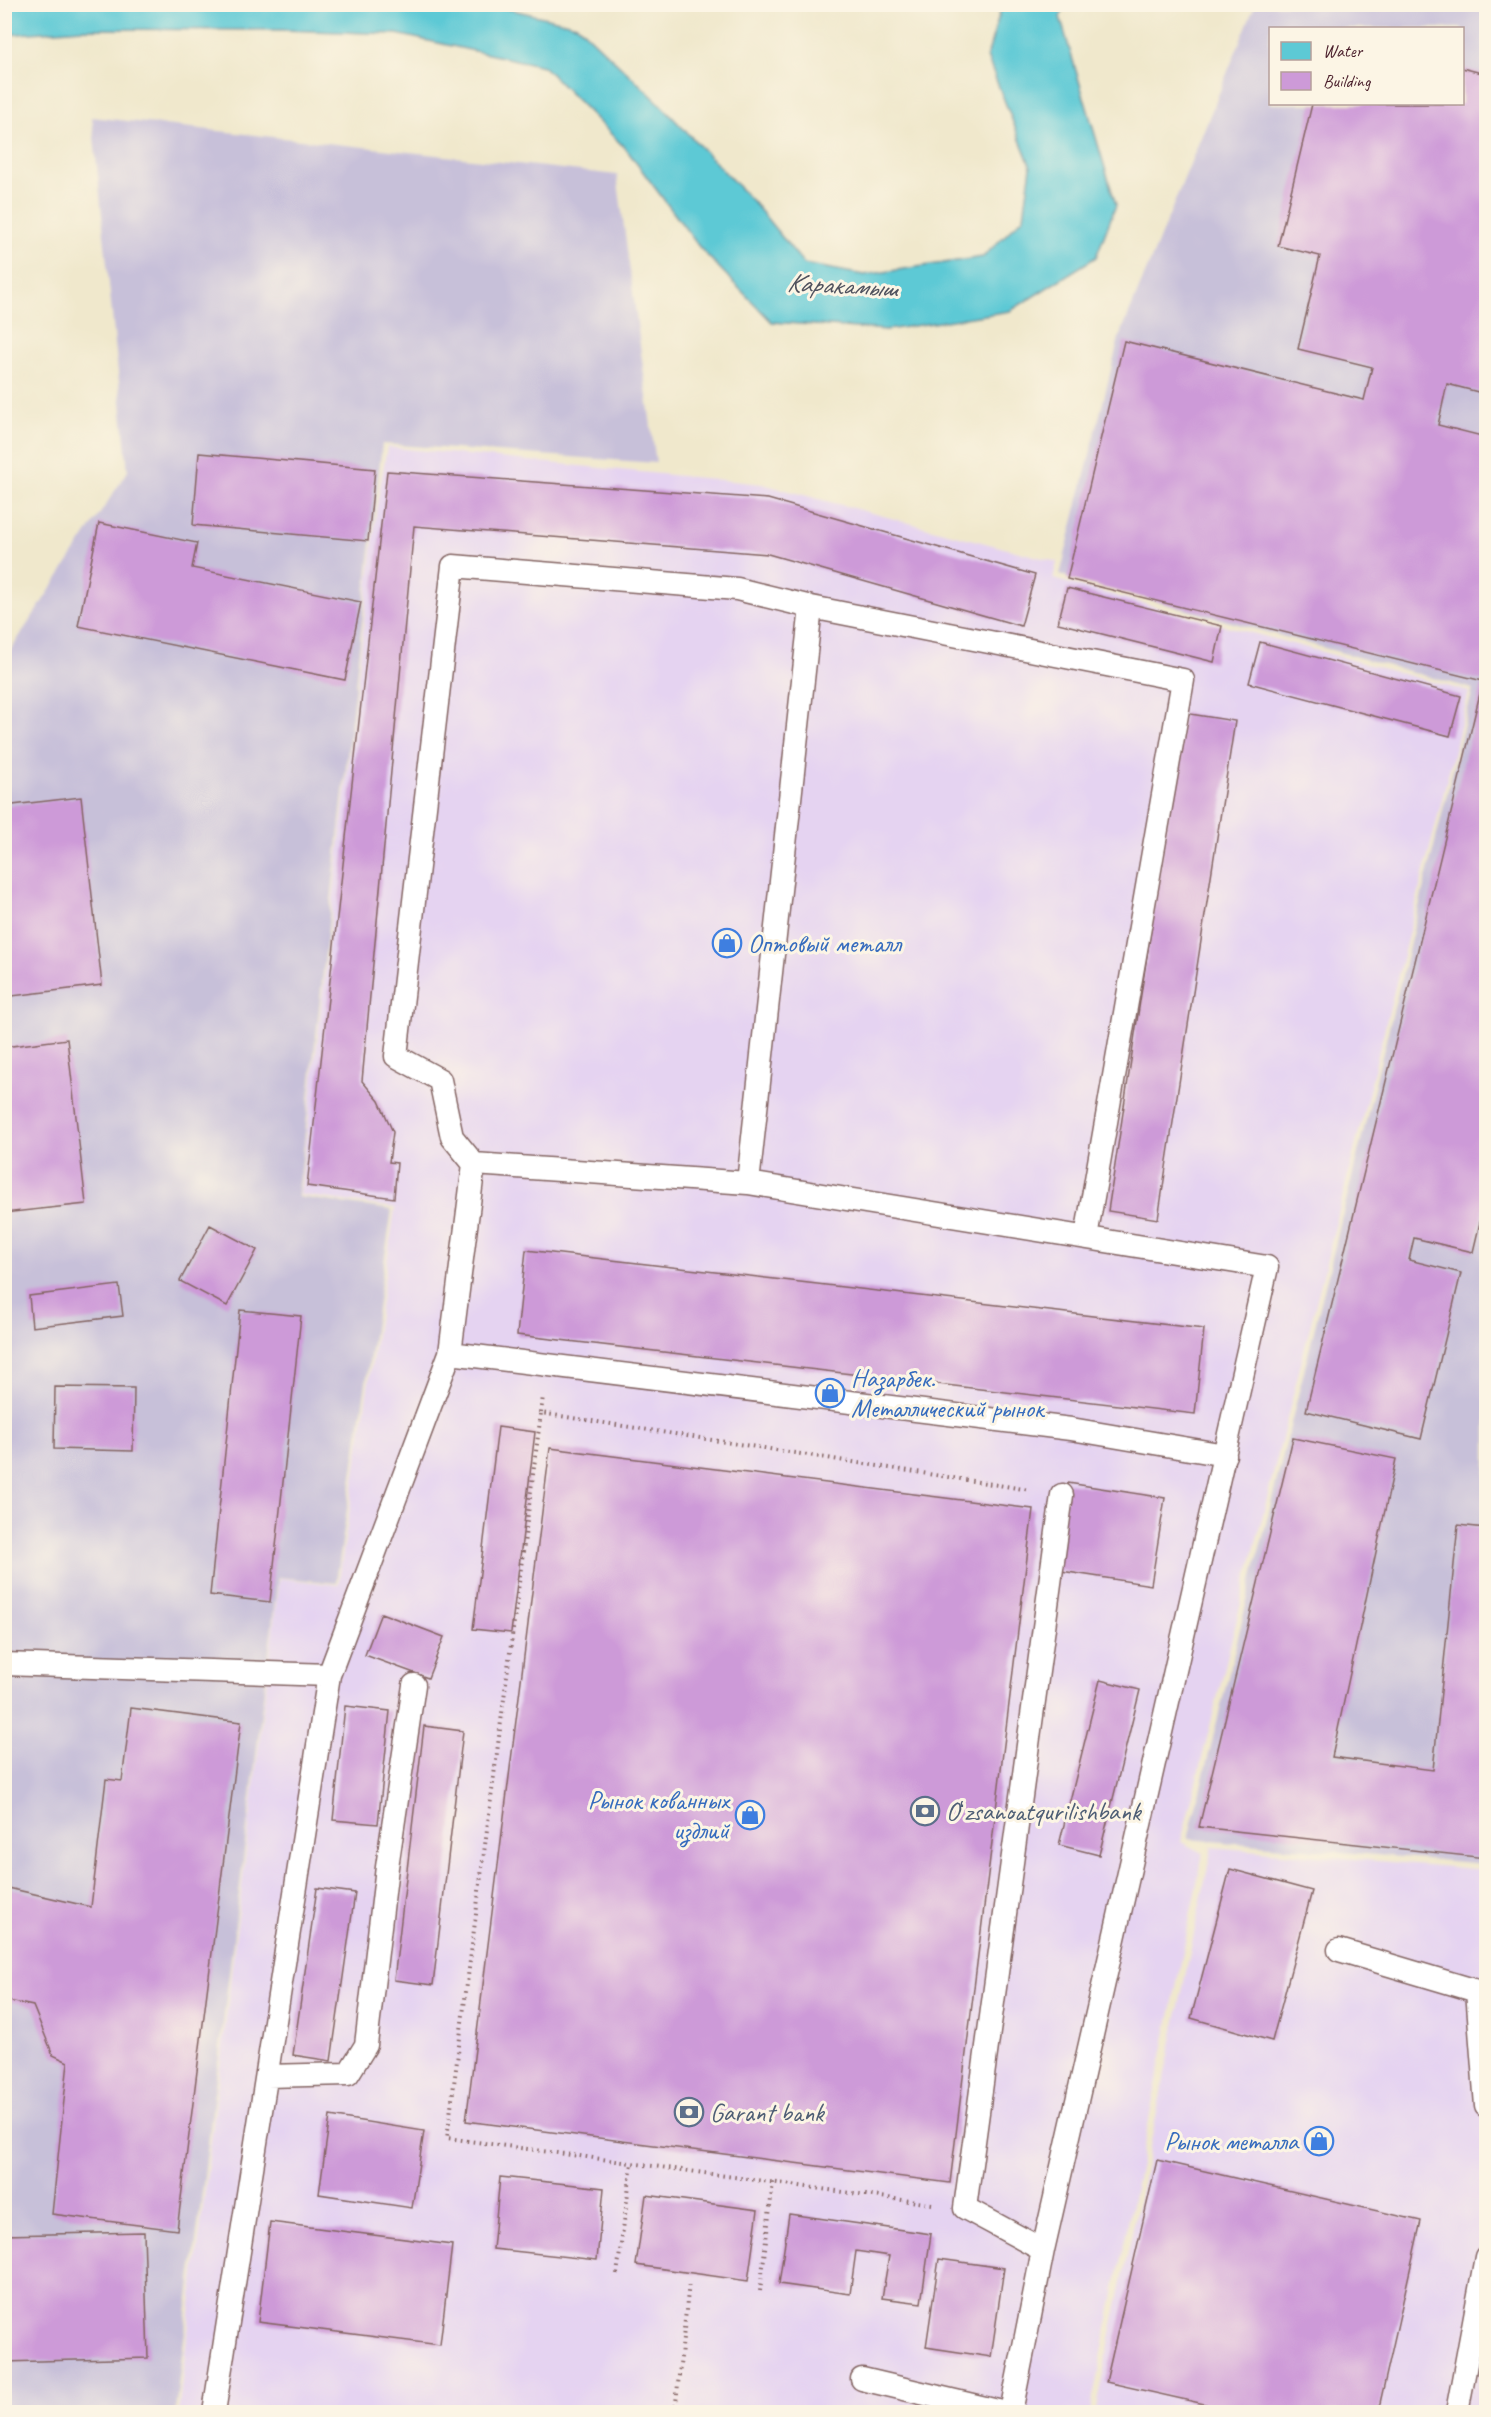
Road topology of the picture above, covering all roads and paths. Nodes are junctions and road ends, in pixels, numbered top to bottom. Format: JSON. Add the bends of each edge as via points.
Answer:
{"nodes":[{"id":1,"x":811,"y":607,"type":"junction"},
{"id":2,"x":474,"y":1164,"type":"junction"},
{"id":3,"x":748,"y":1183,"type":"junction"},
{"id":4,"x":1086,"y":1237,"type":"junction"},
{"id":5,"x":450,"y":1353,"type":"junction"},
{"id":6,"x":1225,"y":1455,"type":"junction"},
{"id":7,"x":1062,"y":1495,"type":"joint"},
{"id":8,"x":4,"y":1664,"type":"edge"},
{"id":9,"x":329,"y":1675,"type":"junction"},
{"id":10,"x":414,"y":1686,"type":"dead end"},
{"id":11,"x":1339,"y":1950,"type":"dead end"},
{"id":12,"x":267,"y":2076,"type":"junction"},
{"id":13,"x":1486,"y":2106,"type":"edge"},
{"id":14,"x":632,"y":2163,"type":"junction"},
{"id":15,"x":773,"y":2182,"type":"junction"},
{"id":16,"x":965,"y":2208,"type":"junction"},
{"id":17,"x":1043,"y":2250,"type":"junction"},
{"id":18,"x":1486,"y":2258,"type":"edge"},
{"id":19,"x":617,"y":2274,"type":"dead end"},
{"id":20,"x":689,"y":2283,"type":"dead end"},
{"id":21,"x":760,"y":2291,"type":"dead end"},
{"id":22,"x":862,"y":2379,"type":"dead end"},
{"id":23,"x":214,"y":2412,"type":"edge"},
{"id":24,"x":675,"y":2412,"type":"edge"},
{"id":25,"x":1002,"y":2412,"type":"edge"},
{"id":26,"x":1011,"y":2412,"type":"edge"},
{"id":27,"x":1457,"y":2412,"type":"edge"}],
"edges":[{"from":1,"to":2,"type":"lane","via":[[737,589],[453,566],[396,1056],[440,1080],[452,1137]]},
{"from":1,"to":3,"type":"lane"},
{"from":1,"to":4,"type":"lane","via":[[1183,680]]},
{"from":2,"to":3,"type":"lane"},
{"from":2,"to":5,"type":"lane"},
{"from":3,"to":4,"type":"lane"},
{"from":4,"to":6,"type":"lane","via":[[1267,1267]]},
{"from":5,"to":6,"type":"lane","via":[[1071,1429]]},
{"from":5,"to":9,"type":"lane"},
{"from":6,"to":17,"type":"lane"},
{"from":7,"to":14,"type":"path","via":[[541,1413],[447,2138]]},
{"from":7,"to":16,"type":"lane"},
{"from":8,"to":9,"type":"lane"},
{"from":9,"to":12,"type":"lane"},
{"from":10,"to":12,"type":"lane","via":[[366,2045],[348,2074]]},
{"from":11,"to":13,"type":"lane","via":[[1477,1991]]},
{"from":12,"to":23,"type":"lane"},
{"from":14,"to":15,"type":"path"},
{"from":14,"to":19,"type":"path"},
{"from":15,"to":16,"type":"path"},
{"from":15,"to":21,"type":"path"},
{"from":16,"to":17,"type":"lane"},
{"from":17,"to":26,"type":"lane"},
{"from":18,"to":27,"type":"lane"},
{"from":20,"to":24,"type":"path"},
{"from":22,"to":25,"type":"lane"}]}
